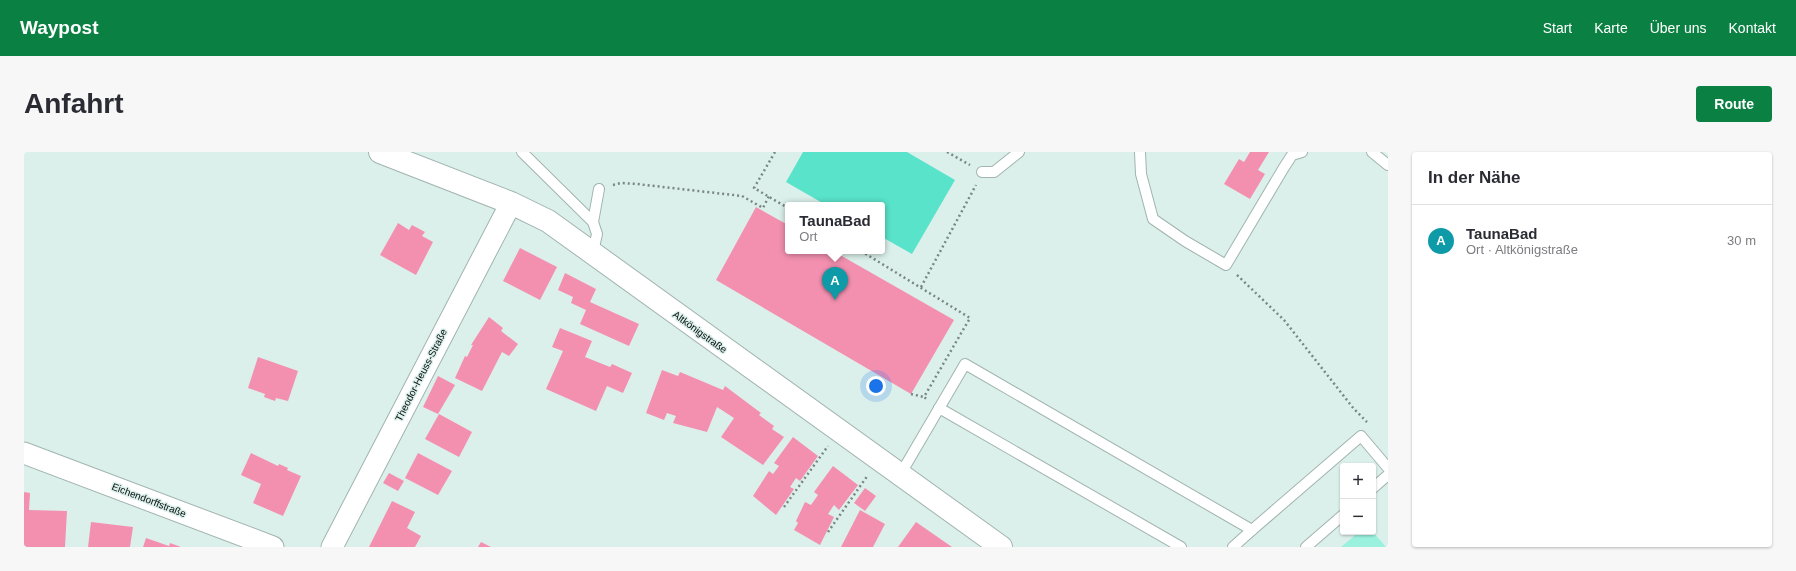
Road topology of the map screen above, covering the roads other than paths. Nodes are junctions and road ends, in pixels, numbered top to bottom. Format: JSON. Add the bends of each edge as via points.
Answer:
{"nodes":[{"id":1,"x":380,"y":152,"type":"edge"},
{"id":2,"x":522,"y":152,"type":"edge"},
{"id":3,"x":1019,"y":152,"type":"edge"},
{"id":4,"x":1140,"y":152,"type":"edge"},
{"id":5,"x":1302,"y":152,"type":"edge"},
{"id":6,"x":1372,"y":152,"type":"edge"},
{"id":7,"x":1388,"y":165,"type":"edge"},
{"id":8,"x":982,"y":172,"type":"road end"},
{"id":9,"x":599,"y":189,"type":"road end"},
{"id":10,"x":511,"y":203,"type":"junction"},
{"id":11,"x":593,"y":222,"type":"junction"},
{"id":12,"x":593,"y":252,"type":"junction"},
{"id":13,"x":939,"y":408,"type":"junction"},
{"id":14,"x":24,"y":453,"type":"edge"},
{"id":15,"x":1388,"y":468,"type":"edge"},
{"id":16,"x":900,"y":475,"type":"junction"},
{"id":17,"x":1388,"y":475,"type":"edge"},
{"id":18,"x":1376,"y":485,"type":"edge"},
{"id":19,"x":1340,"y":518,"type":"edge"},
{"id":20,"x":1252,"y":530,"type":"junction"},
{"id":21,"x":273,"y":547,"type":"edge"},
{"id":22,"x":332,"y":547,"type":"edge"},
{"id":23,"x":1001,"y":547,"type":"edge"},
{"id":24,"x":1181,"y":547,"type":"edge"},
{"id":25,"x":1233,"y":547,"type":"edge"},
{"id":26,"x":1306,"y":547,"type":"edge"}],
"edges":[{"from":1,"to":10,"type":"street","name":"Altkönigstraße"},
{"from":2,"to":11,"type":"lane"},
{"from":3,"to":8,"type":"lane","via":[[994,172]]},
{"from":4,"to":5,"type":"lane","via":[[1142,174],[1153,219],[1226,265],[1292,155]]},
{"from":6,"to":7,"type":"lane"},
{"from":9,"to":11,"type":"lane"},
{"from":10,"to":12,"type":"street","name":"Altkönigstraße","via":[[548,221]]},
{"from":10,"to":22,"type":"street","name":"Theodor-Heuss-Straße"},
{"from":11,"to":12,"type":"lane","via":[[597,234]]},
{"from":12,"to":16,"type":"street","name":"Altkönigstraße","via":[[646,293]]},
{"from":13,"to":16,"type":"lane"},
{"from":13,"to":20,"type":"lane","via":[[965,364]]},
{"from":13,"to":24,"type":"lane"},
{"from":14,"to":21,"type":"street","name":"Eichendorffstraße"},
{"from":15,"to":20,"type":"lane","via":[[1361,436]]},
{"from":16,"to":23,"type":"street","name":"Altkönigstraße"},
{"from":17,"to":18,"type":"lane"},
{"from":19,"to":26,"type":"lane"},
{"from":20,"to":25,"type":"lane"}]}
